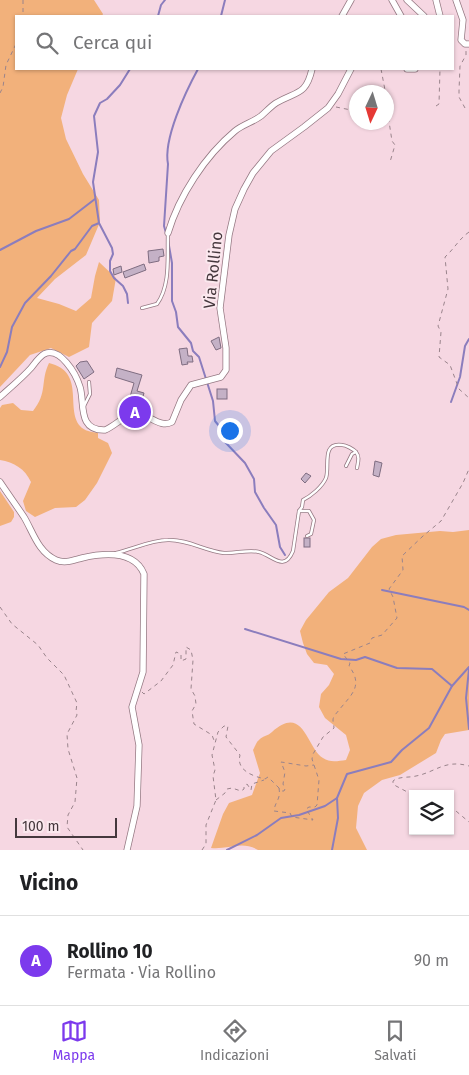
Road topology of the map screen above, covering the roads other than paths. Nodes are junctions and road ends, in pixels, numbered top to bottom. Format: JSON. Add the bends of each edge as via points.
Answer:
{"nodes":[{"id":1,"x":351,"y":0,"type":"edge"},
{"id":2,"x":392,"y":0,"type":"edge"},
{"id":3,"x":407,"y":0,"type":"edge"},
{"id":4,"x":436,"y":0,"type":"edge"},
{"id":5,"x":456,"y":0,"type":"edge"},
{"id":6,"x":343,"y":15,"type":"edge"},
{"id":7,"x":400,"y":15,"type":"edge"},
{"id":8,"x":423,"y":15,"type":"edge"},
{"id":9,"x":440,"y":15,"type":"edge"},
{"id":10,"x":467,"y":44,"type":"edge"},
{"id":11,"x":312,"y":70,"type":"edge"},
{"id":12,"x":350,"y":70,"type":"edge"},
{"id":13,"x":168,"y":233,"type":"joint"},
{"id":14,"x":142,"y":308,"type":"dead end"},
{"id":15,"x":89,"y":382,"type":"dead end"},
{"id":16,"x":0,"y":396,"type":"edge"},
{"id":17,"x":83,"y":411,"type":"junction"},
{"id":18,"x":356,"y":452,"type":"junction"},
{"id":19,"x":346,"y":466,"type":"dead end"},
{"id":20,"x":358,"y":468,"type":"dead end"},
{"id":21,"x":0,"y":482,"type":"edge"},
{"id":22,"x":299,"y":511,"type":"junction"},
{"id":23,"x":307,"y":536,"type":"dead end"},
{"id":24,"x":110,"y":554,"type":"junction"},
{"id":25,"x":127,"y":850,"type":"edge"}],
"edges":[{"from":1,"to":6,"type":"street"},
{"from":2,"to":7,"type":"street"},
{"from":3,"to":8,"type":"street"},
{"from":4,"to":9,"type":"street"},
{"from":5,"to":10,"type":"street","via":[[462,17],[461,40]]},
{"from":11,"to":13,"type":"street","via":[[307,85],[299,92],[277,102],[226,139],[185,192]]},
{"from":12,"to":17,"type":"street","name":"Via Rollino","via":[[328,108],[271,150],[253,173],[240,198],[229,235],[220,308],[226,348],[224,374],[191,385],[174,420],[167,425],[134,414],[101,430],[86,422]]},
{"from":13,"to":14,"type":"lane","via":[[164,293],[157,304]]},
{"from":15,"to":17,"type":"lane","via":[[90,394]]},
{"from":16,"to":17,"type":"street","via":[[41,356],[50,352],[65,361],[78,382]]},
{"from":18,"to":19,"type":"lane"},
{"from":18,"to":20,"type":"lane"},
{"from":18,"to":22,"type":"lane","via":[[345,445],[336,444],[330,448],[326,477],[311,496],[303,500]]},
{"from":21,"to":24,"type":"street","via":[[36,542],[53,558],[67,561]]},
{"from":22,"to":23,"type":"lane","via":[[309,511],[314,520],[311,534]]},
{"from":22,"to":24,"type":"lane","via":[[293,551],[286,560],[276,562],[260,552],[220,552],[170,539]]},
{"from":24,"to":25,"type":"street","via":[[133,560],[144,574],[143,665],[132,707],[139,740],[137,806]]}]}
